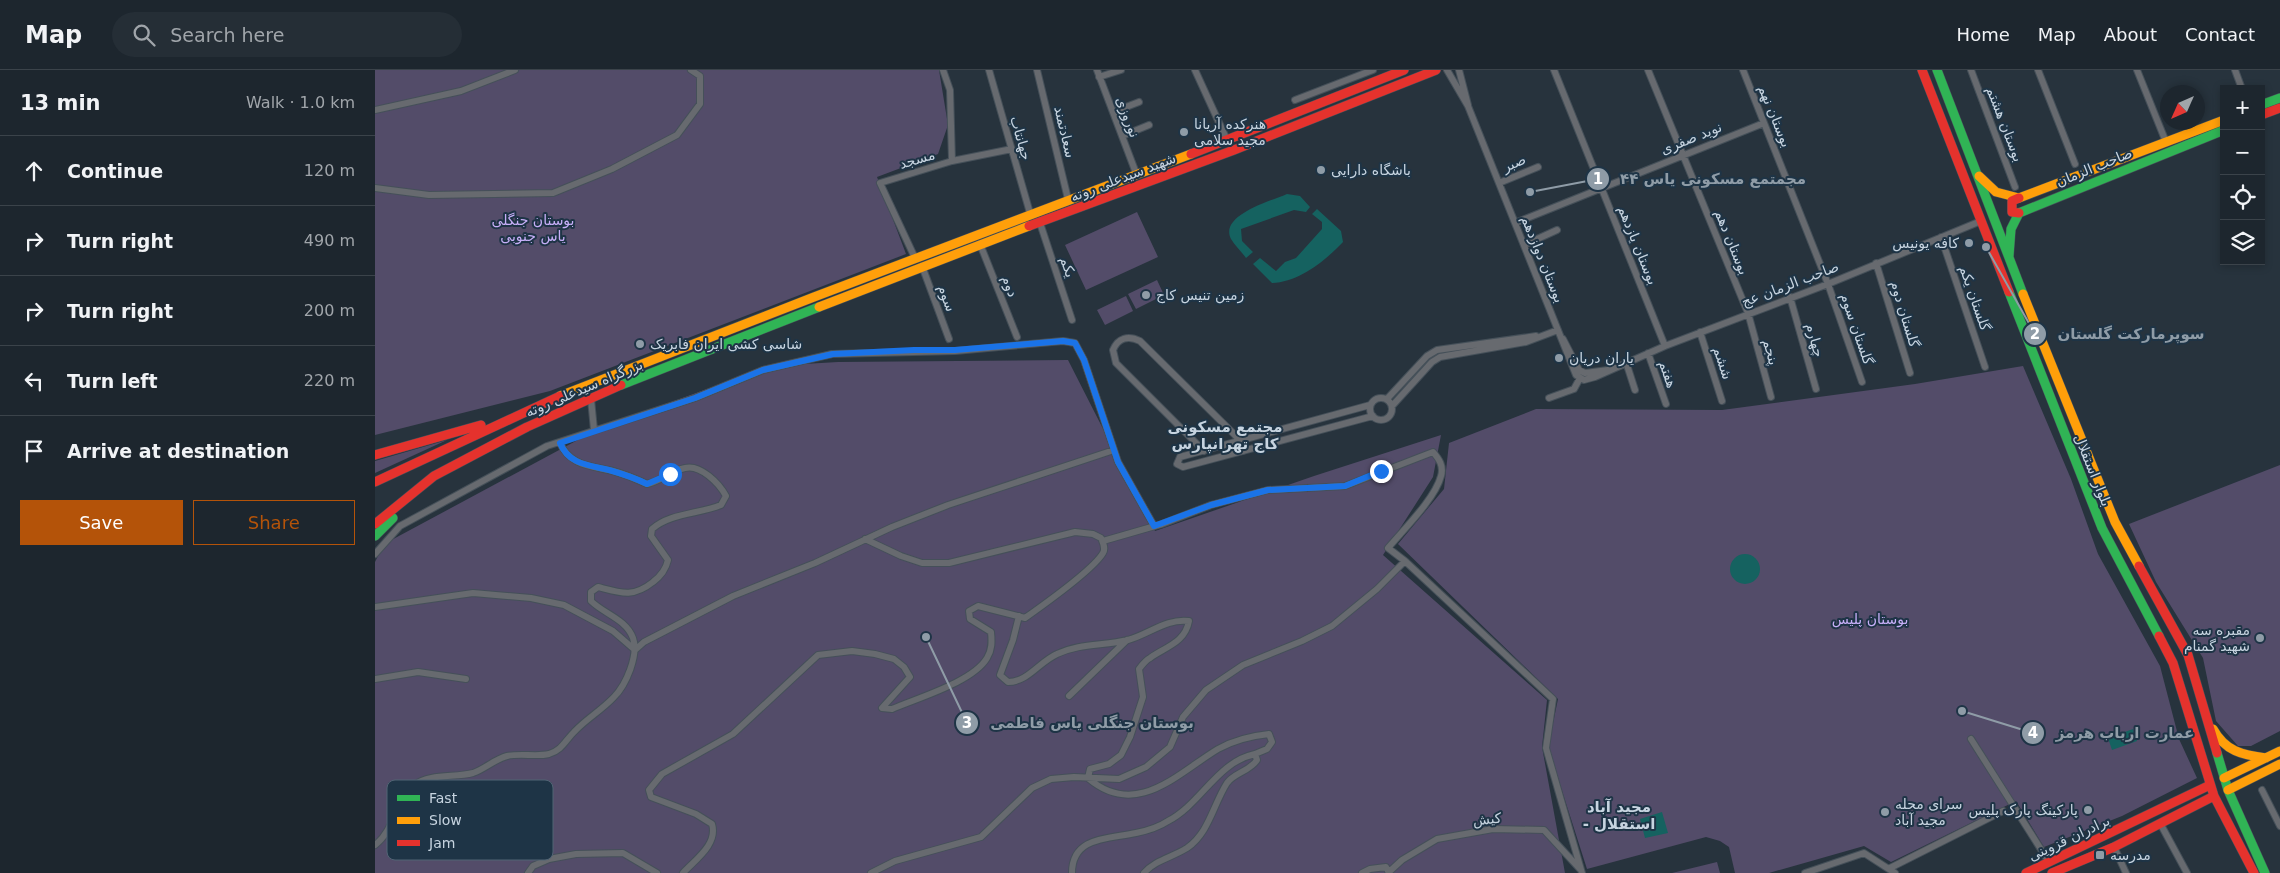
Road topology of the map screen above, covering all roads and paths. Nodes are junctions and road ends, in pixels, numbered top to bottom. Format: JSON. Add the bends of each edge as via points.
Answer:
{"nodes":[{"id":1,"x":515,"y":70,"type":"edge"},
{"id":2,"x":691,"y":70,"type":"edge"},
{"id":3,"x":943,"y":70,"type":"edge"},
{"id":4,"x":989,"y":70,"type":"edge"},
{"id":5,"x":1037,"y":70,"type":"edge"},
{"id":6,"x":1121,"y":70,"type":"edge"},
{"id":7,"x":1195,"y":70,"type":"edge"},
{"id":8,"x":1373,"y":70,"type":"edge"},
{"id":9,"x":1403,"y":70,"type":"edge"},
{"id":10,"x":1436,"y":70,"type":"edge"},
{"id":11,"x":1447,"y":70,"type":"edge"},
{"id":12,"x":1459,"y":70,"type":"edge"},
{"id":13,"x":1554,"y":70,"type":"edge"},
{"id":14,"x":1648,"y":70,"type":"edge"},
{"id":15,"x":1743,"y":70,"type":"edge"},
{"id":16,"x":1921,"y":70,"type":"edge"},
{"id":17,"x":1971,"y":70,"type":"edge"},
{"id":18,"x":2038,"y":70,"type":"edge"},
{"id":19,"x":2137,"y":70,"type":"edge"},
{"id":20,"x":2235,"y":70,"type":"edge"},
{"id":21,"x":1098,"y":73,"type":"edge"},
{"id":22,"x":1939,"y":74,"type":"edge"},
{"id":23,"x":1927,"y":83,"type":"junction"},
{"id":24,"x":2241,"y":85,"type":"edge"},
{"id":25,"x":2280,"y":98,"type":"edge"},
{"id":26,"x":1295,"y":100,"type":"dead end"},
{"id":27,"x":1139,"y":102,"type":"dead end"},
{"id":28,"x":2265,"y":104,"type":"edge"},
{"id":29,"x":1468,"y":106,"type":"junction"},
{"id":30,"x":2280,"y":108,"type":"edge"},
{"id":31,"x":375,"y":110,"type":"edge"},
{"id":32,"x":1113,"y":112,"type":"junction"},
{"id":33,"x":2265,"y":114,"type":"edge"},
{"id":34,"x":2220,"y":122,"type":"edge"},
{"id":35,"x":1764,"y":123,"type":"junction"},
{"id":36,"x":1149,"y":125,"type":"dead end"},
{"id":37,"x":2220,"y":132,"type":"edge"},
{"id":38,"x":1122,"y":136,"type":"junction"},
{"id":39,"x":1227,"y":140,"type":"junction"},
{"id":40,"x":2166,"y":142,"type":"junction"},
{"id":41,"x":1012,"y":149,"type":"junction"},
{"id":42,"x":1683,"y":154,"type":"junction"},
{"id":43,"x":952,"y":161,"type":"junction"},
{"id":44,"x":2075,"y":164,"type":"dead end"},
{"id":45,"x":1538,"y":167,"type":"dead end"},
{"id":46,"x":1137,"y":173,"type":"junction"},
{"id":47,"x":1979,"y":176,"type":"junction"},
{"id":48,"x":1499,"y":183,"type":"junction"},
{"id":49,"x":2015,"y":186,"type":"dead end"},
{"id":50,"x":375,"y":188,"type":"edge"},
{"id":51,"x":1602,"y":188,"type":"junction"},
{"id":52,"x":2019,"y":198,"type":"junction"},
{"id":53,"x":1068,"y":199,"type":"junction"},
{"id":54,"x":1030,"y":213,"type":"junction"},
{"id":55,"x":2019,"y":213,"type":"junction"},
{"id":56,"x":1981,"y":221,"type":"junction"},
{"id":57,"x":1040,"y":223,"type":"junction"},
{"id":58,"x":1515,"y":223,"type":"junction"},
{"id":59,"x":1557,"y":230,"type":"dead end"},
{"id":60,"x":1941,"y":237,"type":"junction"},
{"id":61,"x":980,"y":244,"type":"junction"},
{"id":62,"x":1524,"y":245,"type":"junction"},
{"id":63,"x":915,"y":258,"type":"junction"},
{"id":64,"x":2009,"y":259,"type":"junction"},
{"id":65,"x":1876,"y":263,"type":"junction"},
{"id":66,"x":921,"y":266,"type":"junction"},
{"id":67,"x":1828,"y":284,"type":"junction"},
{"id":68,"x":814,"y":297,"type":"joint"},
{"id":69,"x":1790,"y":297,"type":"junction"},
{"id":70,"x":819,"y":307,"type":"joint"},
{"id":71,"x":1748,"y":313,"type":"junction"},
{"id":72,"x":1073,"y":320,"type":"dead end"},
{"id":73,"x":1558,"y":330,"type":"junction"},
{"id":74,"x":1700,"y":332,"type":"junction"},
{"id":75,"x":1540,"y":336,"type":"junction"},
{"id":76,"x":1017,"y":337,"type":"dead end"},
{"id":77,"x":1561,"y":337,"type":"junction"},
{"id":78,"x":949,"y":338,"type":"dead end"},
{"id":79,"x":1665,"y":346,"type":"junction"},
{"id":80,"x":1648,"y":353,"type":"junction"},
{"id":81,"x":1626,"y":362,"type":"junction"},
{"id":82,"x":1985,"y":367,"type":"dead end"},
{"id":83,"x":1609,"y":370,"type":"junction"},
{"id":84,"x":1910,"y":373,"type":"dead end"},
{"id":85,"x":1580,"y":378,"type":"junction"},
{"id":86,"x":1862,"y":382,"type":"dead end"},
{"id":87,"x":1816,"y":389,"type":"dead end"},
{"id":88,"x":1635,"y":390,"type":"dead end"},
{"id":89,"x":1771,"y":397,"type":"dead end"},
{"id":90,"x":1549,"y":398,"type":"dead end"},
{"id":91,"x":591,"y":399,"type":"junction"},
{"id":92,"x":1387,"y":399,"type":"junction"},
{"id":93,"x":1722,"y":401,"type":"dead end"},
{"id":94,"x":1665,"y":404,"type":"dead end"},
{"id":95,"x":1370,"y":405,"type":"junction"},
{"id":96,"x":1392,"y":406,"type":"junction"},
{"id":97,"x":515,"y":415,"type":"junction"},
{"id":98,"x":1373,"y":416,"type":"junction"},
{"id":99,"x":525,"y":428,"type":"junction"},
{"id":100,"x":595,"y":430,"type":"junction"},
{"id":101,"x":1241,"y":441,"type":"junction"},
{"id":102,"x":560,"y":443,"type":"junction"},
{"id":103,"x":1114,"y":450,"type":"junction"},
{"id":104,"x":1204,"y":451,"type":"junction"},
{"id":105,"x":1243,"y":451,"type":"junction"},
{"id":106,"x":375,"y":455,"type":"edge"},
{"id":107,"x":432,"y":477,"type":"junction"},
{"id":108,"x":375,"y":482,"type":"edge"},
{"id":109,"x":375,"y":514,"type":"edge"},
{"id":110,"x":375,"y":524,"type":"edge"},
{"id":111,"x":1154,"y":526,"type":"junction"},
{"id":112,"x":375,"y":536,"type":"edge"},
{"id":113,"x":865,"y":539,"type":"junction"},
{"id":114,"x":1103,"y":541,"type":"junction"},
{"id":115,"x":375,"y":554,"type":"edge"},
{"id":116,"x":1405,"y":561,"type":"junction"},
{"id":117,"x":375,"y":607,"type":"edge"},
{"id":118,"x":1019,"y":616,"type":"junction"},
{"id":119,"x":1127,"y":640,"type":"junction"},
{"id":120,"x":635,"y":650,"type":"junction"},
{"id":121,"x":375,"y":679,"type":"edge"},
{"id":122,"x":466,"y":679,"type":"dead end"},
{"id":123,"x":1069,"y":696,"type":"dead end"},
{"id":124,"x":2203,"y":706,"type":"junction"},
{"id":125,"x":1971,"y":739,"type":"dead end"},
{"id":126,"x":2280,"y":751,"type":"edge"},
{"id":127,"x":1255,"y":754,"type":"junction"},
{"id":128,"x":2266,"y":758,"type":"junction"},
{"id":129,"x":2280,"y":764,"type":"edge"},
{"id":130,"x":1088,"y":778,"type":"junction"},
{"id":131,"x":2224,"y":778,"type":"junction"},
{"id":132,"x":430,"y":780,"type":"edge"},
{"id":133,"x":2211,"y":785,"type":"junction"},
{"id":134,"x":2228,"y":790,"type":"junction"},
{"id":135,"x":2262,"y":790,"type":"dead end"},
{"id":136,"x":2215,"y":796,"type":"junction"},
{"id":137,"x":2003,"y":811,"type":"dead end"},
{"id":138,"x":2160,"y":823,"type":"junction"},
{"id":139,"x":2227,"y":823,"type":"junction"},
{"id":140,"x":2280,"y":826,"type":"edge"},
{"id":141,"x":387,"y":832,"type":"edge"},
{"id":142,"x":2251,"y":842,"type":"junction"},
{"id":143,"x":375,"y":845,"type":"edge"},
{"id":144,"x":2114,"y":847,"type":"junction"},
{"id":145,"x":553,"y":858,"type":"edge"},
{"id":146,"x":547,"y":860,"type":"edge"},
{"id":147,"x":2049,"y":862,"type":"junction"},
{"id":148,"x":1581,"y":871,"type":"edge"},
{"id":149,"x":1893,"y":871,"type":"edge"},
{"id":150,"x":1389,"y":872,"type":"edge"},
{"id":151,"x":2057,"y":872,"type":"edge"},
{"id":152,"x":528,"y":873,"type":"edge"},
{"id":153,"x":657,"y":873,"type":"edge"},
{"id":154,"x":683,"y":873,"type":"edge"},
{"id":155,"x":871,"y":873,"type":"edge"},
{"id":156,"x":1072,"y":873,"type":"edge"},
{"id":157,"x":1144,"y":873,"type":"edge"},
{"id":158,"x":1362,"y":873,"type":"edge"},
{"id":159,"x":1805,"y":873,"type":"edge"},
{"id":160,"x":2026,"y":873,"type":"edge"},
{"id":161,"x":2126,"y":873,"type":"edge"},
{"id":162,"x":2187,"y":873,"type":"edge"},
{"id":163,"x":2246,"y":873,"type":"edge"},
{"id":164,"x":2254,"y":873,"type":"edge"},
{"id":165,"x":2265,"y":873,"type":"edge"},
{"id":166,"x":2272,"y":873,"type":"edge"}],
"edges":[{"from":1,"to":31,"type":"street","via":[[461,91]]},
{"from":2,"to":50,"type":"street","via":[[700,76],[700,104],[677,134],[612,169],[553,193],[429,195]]},
{"from":3,"to":43,"type":"street","name":"مسجد","via":[[950,90]]},
{"from":4,"to":41,"type":"street","name":"جهانتاب"},
{"from":5,"to":53,"type":"street","name":"سعادتمند"},
{"from":6,"to":21,"type":"street"},
{"from":7,"to":39,"type":"street"},
{"from":8,"to":26,"type":"street"},
{"from":9,"to":39,"type":"main road","name":"شهید سیدعلی روته"},
{"from":10,"to":57,"type":"main road","name":"شهید سیدعلی روته"},
{"from":11,"to":29,"type":"street","name":"بوستان دوازدهم"},
{"from":12,"to":29,"type":"street","name":"بوستان دوازدهم"},
{"from":13,"to":51,"type":"street","name":"بوستان یازدهم"},
{"from":14,"to":42,"type":"street","name":"بوستان دهم"},
{"from":15,"to":35,"type":"street","name":"بوستان نهم"},
{"from":16,"to":23,"type":"main road","name":"بلوار استقلال"},
{"from":17,"to":49,"type":"street","name":"بوستان هشتم"},
{"from":18,"to":44,"type":"street"},
{"from":19,"to":40,"type":"street"},
{"from":20,"to":24,"type":"street"},
{"from":21,"to":32,"type":"street","name":"نوروزی"},
{"from":22,"to":23,"type":"main road","via":[[1929,71]]},
{"from":22,"to":47,"type":"main road","name":"بلوار استقلال"},
{"from":23,"to":56,"type":"main road","name":"بلوار استقلال"},
{"from":25,"to":28,"type":"main road"},
{"from":27,"to":32,"type":"street"},
{"from":29,"to":48,"type":"street","name":"بوستان دوازدهم"},
{"from":30,"to":33,"type":"main road"},
{"from":32,"to":38,"type":"street","name":"نوروزی"},
{"from":34,"to":40,"type":"main road","name":"صاحب الزمان"},
{"from":35,"to":42,"type":"street","name":"نوید صفری"},
{"from":35,"to":67,"type":"street","name":"بوستان نهم"},
{"from":36,"to":38,"type":"street"},
{"from":37,"to":55,"type":"main road","name":"صاحب الزمان"},
{"from":38,"to":46,"type":"street","name":"نوروزی"},
{"from":39,"to":46,"type":"main road","name":"شهید سیدعلی روته"},
{"from":40,"to":52,"type":"main road","name":"صاحب الزمان"},
{"from":41,"to":43,"type":"street"},
{"from":41,"to":54,"type":"street","name":"جهانتاب"},
{"from":42,"to":51,"type":"street","name":"نوید صفری"},
{"from":42,"to":71,"type":"street","name":"بوستان دهم"},
{"from":43,"to":63,"type":"street","name":"مسجد","via":[[880,183]]},
{"from":45,"to":48,"type":"street","name":"صبر"},
{"from":46,"to":53,"type":"main road","name":"شهید سیدعلی روته"},
{"from":47,"to":52,"type":"main road","via":[[1991,191]]},
{"from":47,"to":64,"type":"main road","name":"بلوار استقلال"},
{"from":48,"to":58,"type":"street","name":"بوستان دوازدهم"},
{"from":51,"to":58,"type":"street","name":"نوید صفری"},
{"from":51,"to":79,"type":"street","name":"بوستان یازدهم"},
{"from":52,"to":55,"type":"main road","via":[[2010,207],[2012,212]]},
{"from":53,"to":54,"type":"main road","name":"شهید سیدعلی روته"},
{"from":54,"to":63,"type":"main road","name":"شهید سیدعلی روته"},
{"from":55,"to":64,"type":"main road","via":[[2009,238]]},
{"from":56,"to":60,"type":"street","name":"صاحب الزمان عج"},
{"from":56,"to":133,"type":"main road","name":"بلوار استقلال","via":[[2102,528],[2173,663]]},
{"from":57,"to":61,"type":"main road","name":"شهید سیدعلی روته"},
{"from":57,"to":72,"type":"street","name":"یکم"},
{"from":58,"to":62,"type":"street","name":"بوستان دوازدهم"},
{"from":59,"to":62,"type":"street"},
{"from":60,"to":65,"type":"street","name":"صاحب الزمان عج"},
{"from":60,"to":82,"type":"street","name":"گلستان یکم"},
{"from":61,"to":66,"type":"main road","name":"شهید سیدعلی روته"},
{"from":61,"to":76,"type":"street","name":"دوم"},
{"from":62,"to":73,"type":"street","name":"بوستان دوازدهم"},
{"from":63,"to":68,"type":"main road","name":"شهید سیدعلی روته"},
{"from":64,"to":124,"type":"main road","name":"بلوار استقلال","via":[[2115,522],[2188,655]]},
{"from":65,"to":67,"type":"street","name":"صاحب الزمان عج"},
{"from":65,"to":84,"type":"street","name":"گلستان دوم"},
{"from":66,"to":70,"type":"main road","name":"شهید سیدعلی روته"},
{"from":66,"to":78,"type":"street","name":"سوم"},
{"from":67,"to":69,"type":"street","name":"صاحب الزمان عج"},
{"from":67,"to":86,"type":"street","name":"گلستان سوم"},
{"from":68,"to":97,"type":"main road","name":"بزرگراه سیدعلی روته","via":[[584,385]]},
{"from":69,"to":71,"type":"street","name":"صاحب الزمان عج"},
{"from":69,"to":87,"type":"street","name":"چهارم"},
{"from":70,"to":91,"type":"main road","name":"بزرگراه سیدعلی روته"},
{"from":71,"to":74,"type":"street","name":"صاحب الزمان عج"},
{"from":71,"to":89,"type":"street","name":"پنجم"},
{"from":73,"to":75,"type":"street"},
{"from":73,"to":77,"type":"street","name":"بوستان دوازدهم"},
{"from":74,"to":79,"type":"street","name":"صاحب الزمان عج"},
{"from":74,"to":93,"type":"street","name":"ششم"},
{"from":75,"to":92,"type":"street","via":[[1437,350],[1427,356]]},
{"from":75,"to":96,"type":"street","via":[[1526,342],[1440,357]]},
{"from":77,"to":83,"type":"street","name":"بوستان دوازدهم","via":[[1579,370],[1585,373]]},
{"from":77,"to":85,"type":"street","name":"بوستان دوازدهم"},
{"from":79,"to":80,"type":"street","name":"صاحب الزمان عج"},
{"from":80,"to":81,"type":"street","name":"صاحب الزمان عج"},
{"from":80,"to":94,"type":"street","name":"هفتم"},
{"from":81,"to":83,"type":"street","name":"صاحب الزمان عج"},
{"from":81,"to":88,"type":"street"},
{"from":83,"to":85,"type":"street","via":[[1595,377]]},
{"from":85,"to":90,"type":"street","via":[[1573,389]]},
{"from":91,"to":99,"type":"main road","name":"بزرگراه سیدعلی روته"},
{"from":91,"to":100,"type":"street"},
{"from":92,"to":95,"type":"street","via":[[1379,398]]},
{"from":92,"to":96,"type":"street"},
{"from":95,"to":98,"type":"street"},
{"from":95,"to":101,"type":"street"},
{"from":96,"to":98,"type":"street","via":[[1387,419]]},
{"from":97,"to":99,"type":"main road"},
{"from":97,"to":106,"type":"main road"},
{"from":97,"to":108,"type":"main road","name":"بزرگراه سیدعلی روته"},
{"from":98,"to":105,"type":"street"},
{"from":99,"to":107,"type":"main road","name":"بزرگراه سیدعلی روته"},
{"from":100,"to":102,"type":"street"},
{"from":100,"to":103,"type":"street","via":[[695,398],[763,370],[833,354],[955,350],[1063,341],[1075,343],[1084,360]]},
{"from":101,"to":104,"type":"street"},
{"from":101,"to":104,"type":"street","via":[[1139,341],[1127,337],[1121,339],[1113,350],[1116,363]]},
{"from":101,"to":105,"type":"street"},
{"from":102,"to":115,"type":"street","via":[[521,460],[400,526]]},
{"from":102,"to":120,"type":"street","via":[[573,460],[647,484],[686,467],[701,470],[726,496],[721,505],[672,519],[652,529],[651,536],[668,560],[666,568],[640,592],[626,594],[598,588],[591,592],[591,601],[625,626],[633,638]]},
{"from":103,"to":111,"type":"street","via":[[1129,485]]},
{"from":103,"to":113,"type":"street","via":[[948,505]]},
{"from":104,"to":105,"type":"street","via":[[1180,457],[1177,464],[1183,467]]},
{"from":107,"to":109,"type":"main road"},
{"from":107,"to":110,"type":"main road","name":"بزرگراه سیدعلی روته"},
{"from":107,"to":112,"type":"main road"},
{"from":111,"to":114,"type":"street"},
{"from":111,"to":116,"type":"street","via":[[1211,505],[1268,490],[1345,486],[1433,452],[1441,461],[1441,476],[1420,512],[1387,548]]},
{"from":113,"to":114,"type":"street","via":[[922,563],[957,561],[1075,532],[1093,534]]},
{"from":113,"to":120,"type":"street","via":[[705,610]]},
{"from":114,"to":118,"type":"street","via":[[1103,552],[1090,566],[1043,606],[1025,618]]},
{"from":116,"to":130,"type":"street","via":[[1332,626],[1243,666],[1206,690],[1183,717],[1170,747],[1147,767],[1119,779]]},
{"from":116,"to":148,"type":"street","via":[[1553,699],[1546,748]]},
{"from":117,"to":120,"type":"street","via":[[473,593],[531,598],[564,605],[613,631]]},
{"from":118,"to":119,"type":"street","via":[[1000,676],[1008,682],[1018,682],[1055,655],[1075,646]]},
{"from":118,"to":154,"type":"street","via":[[978,606],[969,611],[970,619],[991,632],[992,645],[981,666],[966,677],[892,709],[882,708],[910,677],[894,659],[852,650],[818,655],[733,734],[662,774],[649,790],[651,797],[696,814],[712,824],[715,834],[712,842]]},
{"from":119,"to":123,"type":"street"},
{"from":119,"to":130,"type":"street","via":[[1177,619],[1189,622],[1188,629],[1179,639],[1139,669],[1143,697],[1131,737],[1121,755],[1109,764],[1090,769]]},
{"from":120,"to":132,"type":"street","via":[[631,670],[617,695],[573,732],[562,747],[547,754],[505,757],[475,772]]},
{"from":121,"to":122,"type":"street","via":[[418,672]]},
{"from":124,"to":128,"type":"main road","via":[[2216,737],[2225,747],[2244,756]]},
{"from":124,"to":131,"type":"main road","name":"بلوار استقلال"},
{"from":125,"to":147,"type":"street"},
{"from":126,"to":128,"type":"main road"},
{"from":127,"to":130,"type":"street","via":[[1267,749],[1272,742],[1269,734],[1246,736],[1218,749],[1186,773],[1148,794],[1121,794],[1099,788]]},
{"from":127,"to":156,"type":"street","via":[[1230,765],[1169,821],[1085,846],[1072,860]]},
{"from":127,"to":157,"type":"street","via":[[1257,760],[1252,768],[1229,780],[1201,835],[1187,848],[1149,867]]},
{"from":128,"to":131,"type":"main road"},
{"from":129,"to":134,"type":"main road"},
{"from":130,"to":155,"type":"street","via":[[1051,778],[1032,788],[981,837],[895,861]]},
{"from":131,"to":133,"type":"main road"},
{"from":131,"to":134,"type":"main road","name":"بلوار استقلال"},
{"from":133,"to":136,"type":"main road","name":"بلوار استقلال"},
{"from":133,"to":147,"type":"main road","name":"برادران قزوینی"},
{"from":134,"to":136,"type":"main road"},
{"from":134,"to":142,"type":"main road","name":"بلوار استقلال"},
{"from":135,"to":140,"type":"street"},
{"from":136,"to":138,"type":"main road"},
{"from":136,"to":139,"type":"main road","name":"بلوار استقلال"},
{"from":137,"to":149,"type":"street"},
{"from":138,"to":144,"type":"main road"},
{"from":138,"to":162,"type":"street"},
{"from":139,"to":163,"type":"main road"},
{"from":139,"to":164,"type":"main road","name":"بلوار استقلال"},
{"from":141,"to":143,"type":"street"},
{"from":142,"to":165,"type":"main road","name":"بلوار استقلال"},
{"from":142,"to":166,"type":"main road"},
{"from":144,"to":151,"type":"main road"},
{"from":144,"to":161,"type":"street"},
{"from":145,"to":153,"type":"street","via":[[576,854],[623,853]]},
{"from":146,"to":152,"type":"street","via":[[533,866]]},
{"from":147,"to":160,"type":"main road","name":"برادران قزوینی"},
{"from":148,"to":150,"type":"street","name":"کیش","via":[[1544,830],[1493,829],[1437,839],[1402,860]]},
{"from":149,"to":159,"type":"street","via":[[1865,853]]},
{"from":150,"to":158,"type":"street","via":[[1386,867]]}]}
